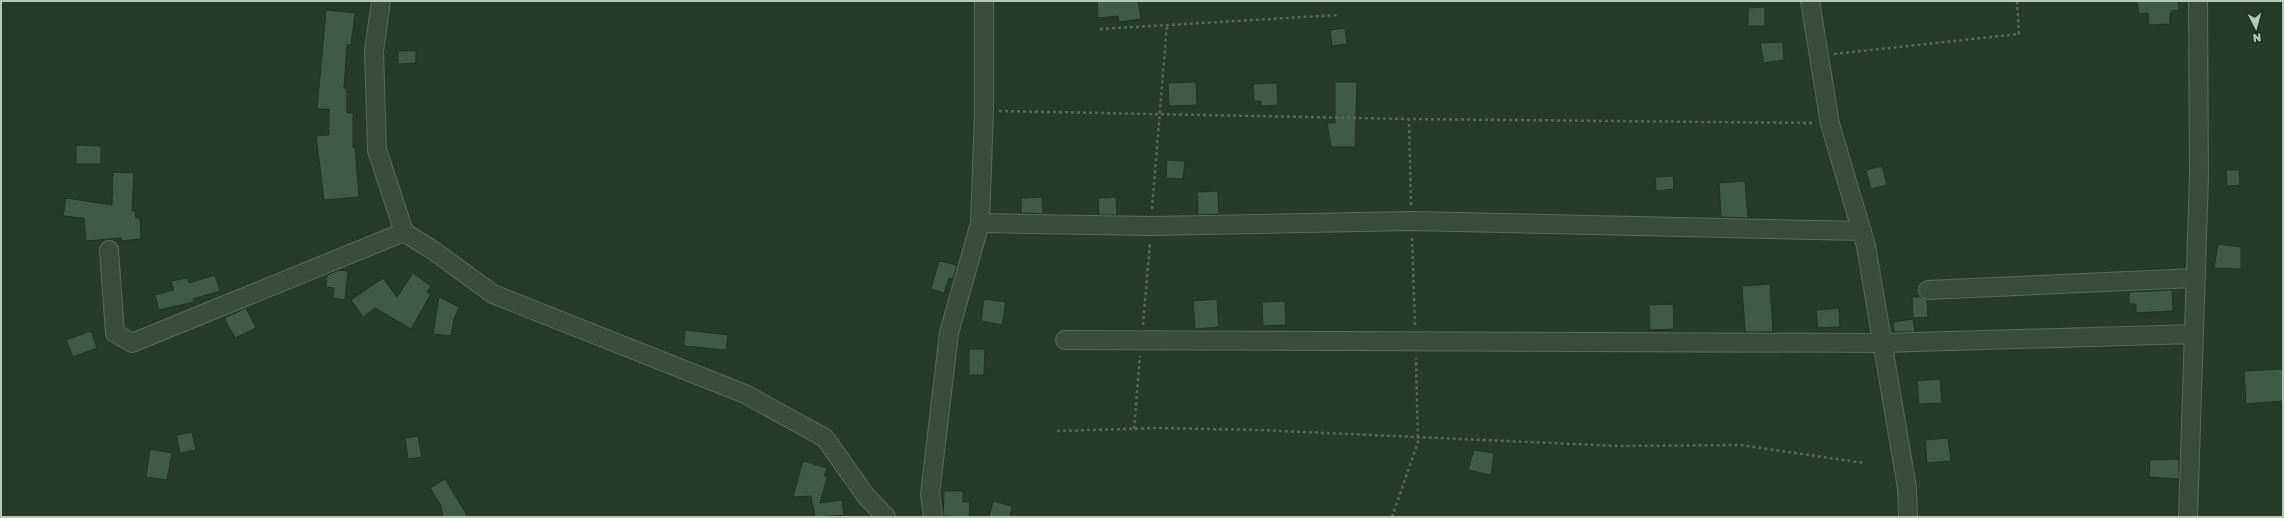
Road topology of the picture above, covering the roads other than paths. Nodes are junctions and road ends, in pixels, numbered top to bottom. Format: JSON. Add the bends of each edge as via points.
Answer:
{"nodes":[{"id":1,"x":381,"y":1,"type":"edge"},
{"id":2,"x":984,"y":1,"type":"edge"},
{"id":3,"x":1810,"y":1,"type":"edge"},
{"id":4,"x":2198,"y":1,"type":"edge"},
{"id":5,"x":980,"y":223,"type":"junction"},
{"id":6,"x":1862,"y":231,"type":"junction"},
{"id":7,"x":404,"y":232,"type":"junction"},
{"id":8,"x":109,"y":250,"type":"dead end"},
{"id":9,"x":2196,"y":278,"type":"junction"},
{"id":10,"x":1928,"y":290,"type":"dead end"},
{"id":11,"x":2194,"y":334,"type":"junction"},
{"id":12,"x":1065,"y":340,"type":"dead end"},
{"id":13,"x":1882,"y":343,"type":"junction"},
{"id":14,"x":886,"y":517,"type":"edge"},
{"id":15,"x":933,"y":517,"type":"edge"},
{"id":16,"x":1908,"y":517,"type":"edge"},
{"id":17,"x":2188,"y":517,"type":"edge"}],
"edges":[{"from":1,"to":7,"type":"street","via":[[374,51],[377,150]]},
{"from":2,"to":5,"type":"street"},
{"from":3,"to":6,"type":"street","via":[[1830,124]]},
{"from":4,"to":9,"type":"street","via":[[2199,174]]},
{"from":5,"to":6,"type":"street","via":[[1151,226],[1411,221]]},
{"from":5,"to":15,"type":"street","via":[[950,333],[930,494]]},
{"from":6,"to":13,"type":"street"},
{"from":7,"to":8,"type":"street","via":[[132,343],[114,333]]},
{"from":7,"to":14,"type":"street","via":[[434,250],[493,294],[745,394],[825,438],[866,496]]},
{"from":9,"to":10,"type":"street"},
{"from":9,"to":11,"type":"street"},
{"from":11,"to":13,"type":"street"},
{"from":11,"to":17,"type":"street"},
{"from":12,"to":13,"type":"street"},
{"from":13,"to":16,"type":"street","via":[[1907,488]]}]}
